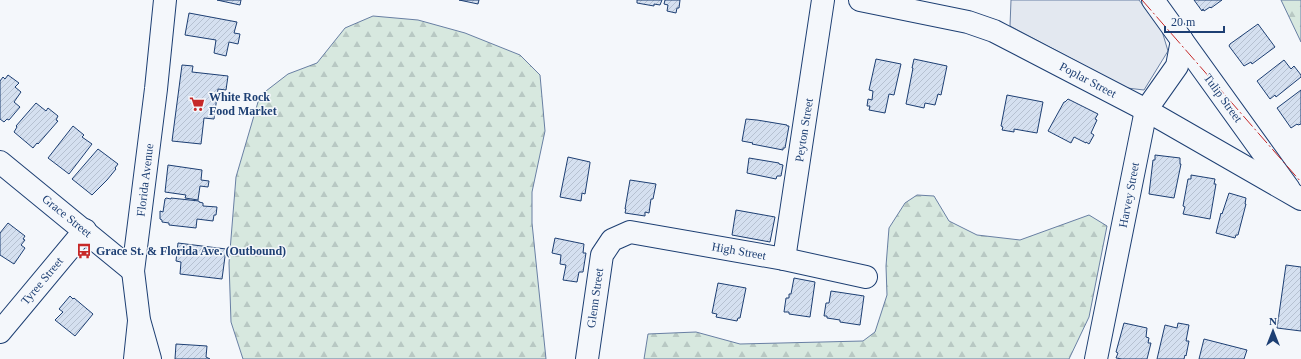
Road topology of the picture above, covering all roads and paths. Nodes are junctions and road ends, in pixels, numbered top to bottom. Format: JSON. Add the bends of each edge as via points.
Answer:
{"nodes":[{"id":1,"x":165,"y":0,"type":"edge"},
{"id":2,"x":823,"y":0,"type":"edge"},
{"id":3,"x":860,"y":0,"type":"edge"},
{"id":4,"x":1153,"y":0,"type":"edge"},
{"id":5,"x":1182,"y":40,"type":"junction"},
{"id":6,"x":1146,"y":110,"type":"junction"},
{"id":7,"x":0,"y":162,"type":"edge"},
{"id":8,"x":1297,"y":197,"type":"edge"},
{"id":9,"x":84,"y":230,"type":"junction"},
{"id":10,"x":612,"y":240,"type":"joint"},
{"id":11,"x":784,"y":259,"type":"junction"},
{"id":12,"x":134,"y":271,"type":"junction"},
{"id":13,"x":866,"y":277,"type":"dead end"},
{"id":14,"x":140,"y":320,"type":"junction"},
{"id":15,"x":0,"y":332,"type":"edge"},
{"id":16,"x":135,"y":359,"type":"edge"},
{"id":17,"x":150,"y":359,"type":"edge"},
{"id":18,"x":587,"y":359,"type":"edge"},
{"id":19,"x":1096,"y":359,"type":"edge"}],
"edges":[{"from":1,"to":12,"type":"street","name":"Florida Avenue"},
{"from":2,"to":11,"type":"street","name":"Peyton Street"},
{"from":3,"to":6,"type":"street","name":"Poplar Street","via":[[968,22],[994,31]]},
{"from":4,"to":5,"type":"street","name":"Tulip Street"},
{"from":5,"to":6,"type":"street","name":"Harvey Street","via":[[1177,66]]},
{"from":5,"to":8,"type":"street","name":"Tulip Street"},
{"from":6,"to":8,"type":"street","name":"Poplar Street"},
{"from":6,"to":19,"type":"street","name":"Harvey Street"},
{"from":7,"to":9,"type":"street","name":"Grace Street"},
{"from":9,"to":12,"type":"street","name":"Grace Street"},
{"from":9,"to":15,"type":"street","name":"Tyree Street"},
{"from":10,"to":11,"type":"street","name":"High Street","via":[[630,232]]},
{"from":10,"to":18,"type":"street","name":"Glenn Street","via":[[602,255]]},
{"from":11,"to":13,"type":"street","name":"High Street"},
{"from":12,"to":14,"type":"street","name":"Florida Avenue"},
{"from":14,"to":16,"type":"street"},
{"from":14,"to":17,"type":"street","name":"Florida Avenue"}]}
